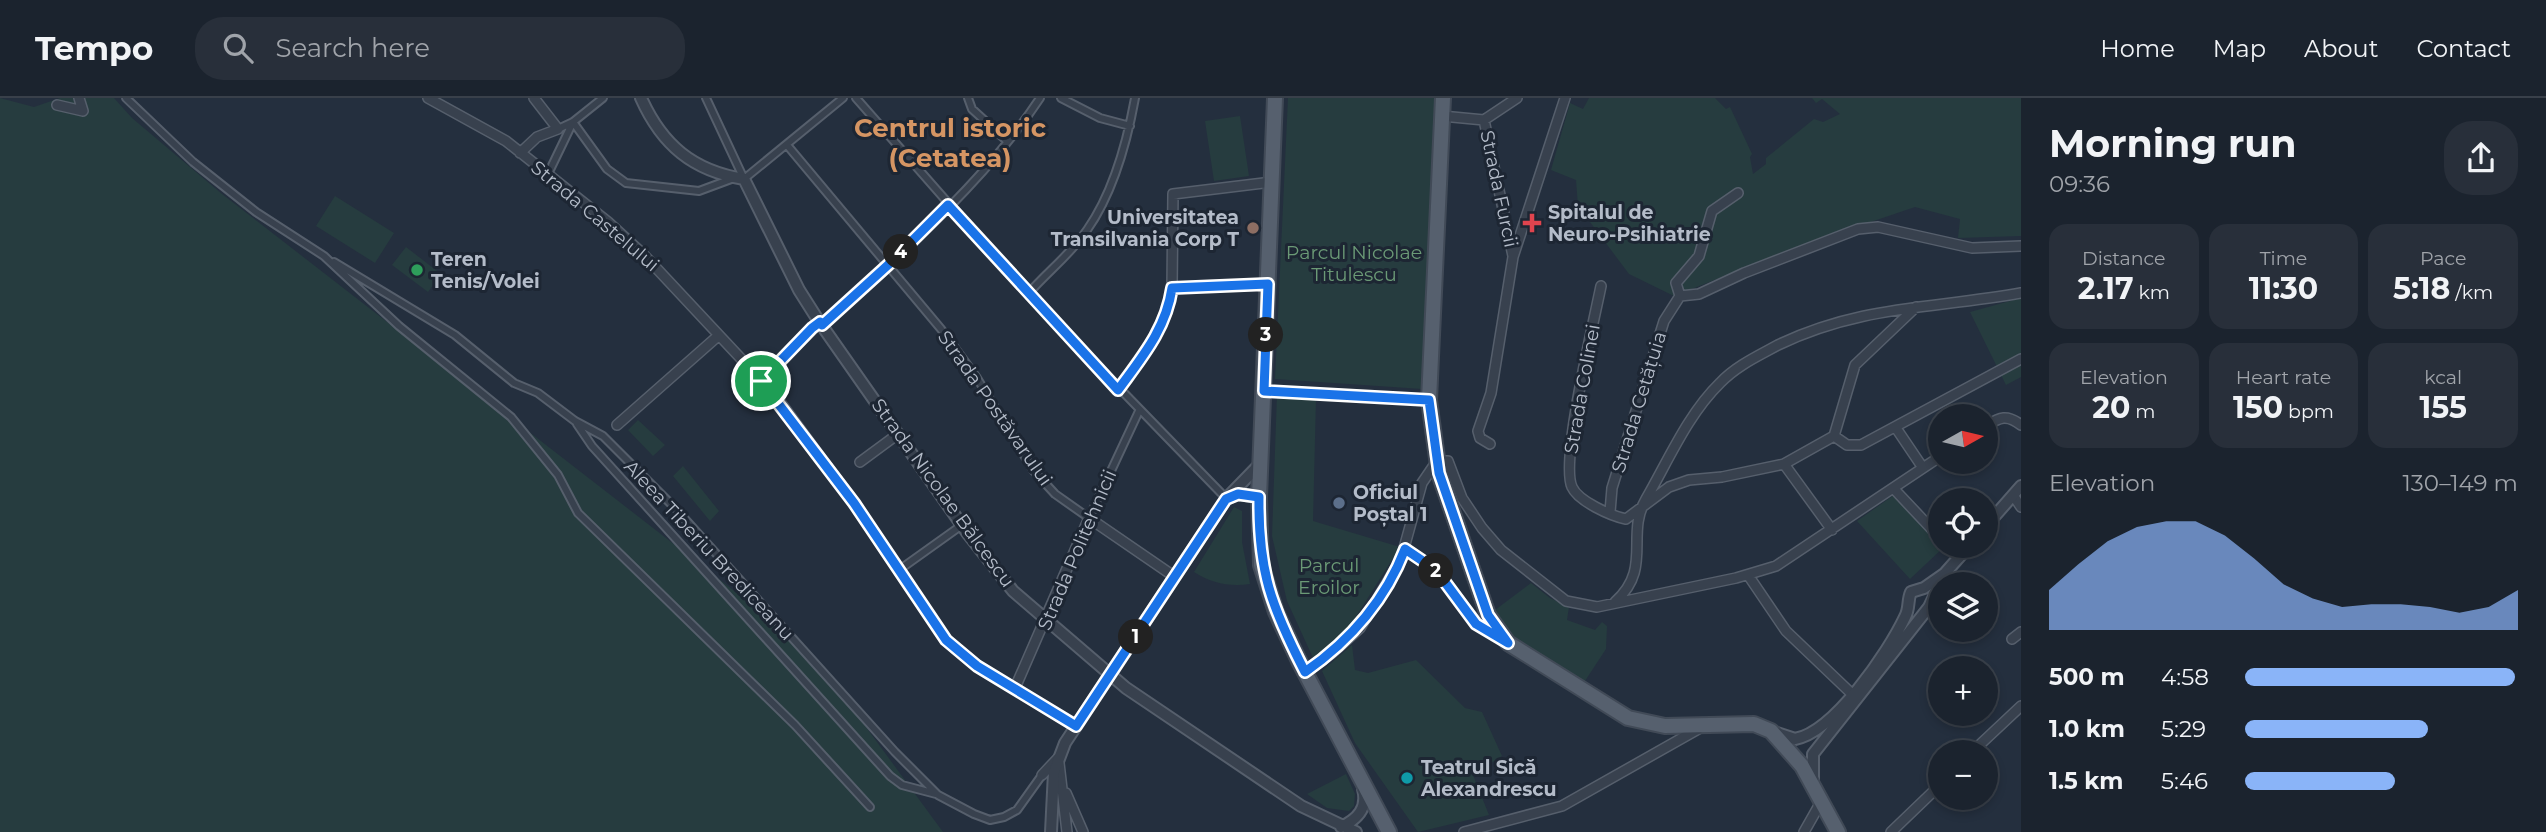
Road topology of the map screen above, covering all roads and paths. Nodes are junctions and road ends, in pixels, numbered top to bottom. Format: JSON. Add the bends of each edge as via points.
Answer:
{"nodes":[{"id":1,"x":79,"y":98,"type":"edge"},
{"id":2,"x":125,"y":98,"type":"edge"},
{"id":3,"x":428,"y":98,"type":"edge"},
{"id":4,"x":534,"y":98,"type":"edge"},
{"id":5,"x":603,"y":98,"type":"edge"},
{"id":6,"x":641,"y":98,"type":"edge"},
{"id":7,"x":706,"y":98,"type":"edge"},
{"id":8,"x":843,"y":98,"type":"edge"},
{"id":9,"x":856,"y":98,"type":"edge"},
{"id":10,"x":968,"y":98,"type":"edge"},
{"id":11,"x":1040,"y":98,"type":"edge"},
{"id":12,"x":1061,"y":98,"type":"edge"},
{"id":13,"x":1135,"y":98,"type":"edge"},
{"id":14,"x":1275,"y":98,"type":"edge"},
{"id":15,"x":1443,"y":98,"type":"edge"},
{"id":16,"x":1517,"y":98,"type":"edge"},
{"id":17,"x":1565,"y":98,"type":"edge"},
{"id":18,"x":57,"y":105,"type":"dead end"},
{"id":19,"x":1442,"y":116,"type":"junction"},
{"id":20,"x":1484,"y":120,"type":"junction"},
{"id":21,"x":573,"y":122,"type":"junction"},
{"id":22,"x":1130,"y":126,"type":"junction"},
{"id":23,"x":558,"y":129,"type":"junction"},
{"id":24,"x":1007,"y":141,"type":"junction"},
{"id":25,"x":787,"y":145,"type":"junction"},
{"id":26,"x":520,"y":152,"type":"junction"},
{"id":27,"x":547,"y":176,"type":"junction"},
{"id":28,"x":739,"y":178,"type":"junction"},
{"id":29,"x":1272,"y":183,"type":"junction"},
{"id":30,"x":1738,"y":194,"type":"dead end"},
{"id":31,"x":948,"y":205,"type":"junction"},
{"id":32,"x":2021,"y":246,"type":"edge"},
{"id":33,"x":324,"y":256,"type":"junction"},
{"id":34,"x":1514,"y":257,"type":"junction"},
{"id":35,"x":888,"y":265,"type":"junction"},
{"id":36,"x":1268,"y":284,"type":"junction"},
{"id":37,"x":1601,"y":286,"type":"dead end"},
{"id":38,"x":1172,"y":288,"type":"junction"},
{"id":39,"x":2021,"y":293,"type":"edge"},
{"id":40,"x":1028,"y":294,"type":"junction"},
{"id":41,"x":1680,"y":296,"type":"junction"},
{"id":42,"x":1916,"y":307,"type":"junction"},
{"id":43,"x":821,"y":324,"type":"junction"},
{"id":44,"x":718,"y":336,"type":"junction"},
{"id":45,"x":2021,"y":359,"type":"edge"},
{"id":46,"x":761,"y":381,"type":"junction"},
{"id":47,"x":1118,"y":390,"type":"junction"},
{"id":48,"x":1264,"y":391,"type":"junction"},
{"id":49,"x":1429,"y":400,"type":"junction"},
{"id":50,"x":1139,"y":411,"type":"junction"},
{"id":51,"x":575,"y":421,"type":"junction"},
{"id":52,"x":1998,"y":421,"type":"edge"},
{"id":53,"x":617,"y":425,"type":"dead end"},
{"id":54,"x":2021,"y":425,"type":"edge"},
{"id":55,"x":1896,"y":428,"type":"junction"},
{"id":56,"x":898,"y":434,"type":"junction"},
{"id":57,"x":1834,"y":436,"type":"junction"},
{"id":58,"x":1490,"y":444,"type":"dead end"},
{"id":59,"x":1437,"y":461,"type":"junction"},
{"id":60,"x":860,"y":462,"type":"dead end"},
{"id":61,"x":1260,"y":464,"type":"junction"},
{"id":62,"x":1784,"y":464,"type":"junction"},
{"id":63,"x":1928,"y":465,"type":"edge"},
{"id":64,"x":1923,"y":468,"type":"junction"},
{"id":65,"x":2021,"y":486,"type":"edge"},
{"id":66,"x":1894,"y":489,"type":"junction"},
{"id":67,"x":2013,"y":495,"type":"junction"},
{"id":68,"x":1223,"y":496,"type":"junction"},
{"id":69,"x":1259,"y":497,"type":"junction"},
{"id":70,"x":2021,"y":507,"type":"edge"},
{"id":71,"x":1640,"y":509,"type":"junction"},
{"id":72,"x":1610,"y":512,"type":"junction"},
{"id":73,"x":1998,"y":512,"type":"edge"},
{"id":74,"x":1089,"y":518,"type":"junction"},
{"id":75,"x":962,"y":525,"type":"junction"},
{"id":76,"x":1928,"y":525,"type":"edge"},
{"id":77,"x":1832,"y":530,"type":"junction"},
{"id":78,"x":1405,"y":549,"type":"junction"},
{"id":79,"x":1959,"y":558,"type":"edge"},
{"id":80,"x":899,"y":570,"type":"junction"},
{"id":81,"x":1946,"y":572,"type":"edge"},
{"id":82,"x":1748,"y":575,"type":"junction"},
{"id":83,"x":1175,"y":577,"type":"junction"},
{"id":84,"x":1928,"y":584,"type":"edge"},
{"id":85,"x":1924,"y":587,"type":"junction"},
{"id":86,"x":1928,"y":592,"type":"edge"},
{"id":87,"x":1614,"y":603,"type":"junction"},
{"id":88,"x":1910,"y":605,"type":"junction"},
{"id":89,"x":1928,"y":606,"type":"edge"},
{"id":90,"x":1923,"y":610,"type":"junction"},
{"id":91,"x":1046,"y":620,"type":"junction"},
{"id":92,"x":2021,"y":632,"type":"edge"},
{"id":93,"x":2012,"y":639,"type":"dead end"},
{"id":94,"x":1508,"y":643,"type":"junction"},
{"id":95,"x":1305,"y":672,"type":"junction"},
{"id":96,"x":1111,"y":676,"type":"junction"},
{"id":97,"x":1015,"y":688,"type":"junction"},
{"id":98,"x":1852,"y":694,"type":"junction"},
{"id":99,"x":2021,"y":706,"type":"edge"},
{"id":100,"x":1708,"y":724,"type":"junction"},
{"id":101,"x":1076,"y":726,"type":"junction"},
{"id":102,"x":1771,"y":731,"type":"junction"},
{"id":103,"x":1985,"y":740,"type":"edge"},
{"id":104,"x":1058,"y":758,"type":"junction"},
{"id":105,"x":1042,"y":775,"type":"joint"},
{"id":106,"x":1359,"y":778,"type":"junction"},
{"id":107,"x":1063,"y":785,"type":"junction"},
{"id":108,"x":1814,"y":787,"type":"junction"},
{"id":109,"x":938,"y":795,"type":"junction"},
{"id":110,"x":1928,"y":796,"type":"edge"},
{"id":111,"x":1821,"y":802,"type":"junction"},
{"id":112,"x":870,"y":807,"type":"dead end"},
{"id":113,"x":1896,"y":829,"type":"edge"},
{"id":114,"x":1339,"y":830,"type":"edge"},
{"id":115,"x":1051,"y":832,"type":"edge"},
{"id":116,"x":1067,"y":832,"type":"edge"},
{"id":117,"x":1083,"y":832,"type":"edge"},
{"id":118,"x":1356,"y":832,"type":"edge"},
{"id":119,"x":1389,"y":832,"type":"edge"},
{"id":120,"x":1464,"y":832,"type":"edge"},
{"id":121,"x":1804,"y":832,"type":"edge"},
{"id":122,"x":1838,"y":832,"type":"edge"}],
"edges":[{"from":1,"to":18,"type":"street","via":[[83,111]]},
{"from":2,"to":33,"type":"street","via":[[156,130],[256,212]]},
{"from":3,"to":26,"type":"street","name":"Strada Castelului","via":[[452,108]]},
{"from":4,"to":23,"type":"street"},
{"from":5,"to":21,"type":"street"},
{"from":6,"to":28,"type":"street","via":[[676,151],[705,169]]},
{"from":7,"to":28,"type":"street"},
{"from":8,"to":25,"type":"street"},
{"from":9,"to":31,"type":"street"},
{"from":10,"to":24,"type":"street","via":[[972,109]]},
{"from":11,"to":24,"type":"street"},
{"from":12,"to":22,"type":"street","via":[[1100,118]]},
{"from":13,"to":22,"type":"street"},
{"from":14,"to":29,"type":"main road"},
{"from":15,"to":19,"type":"main road"},
{"from":16,"to":20,"type":"street","name":"Strada Furcii"},
{"from":17,"to":34,"type":"street"},
{"from":19,"to":20,"type":"street","name":"Strada Furcii"},
{"from":19,"to":49,"type":"main road"},
{"from":20,"to":34,"type":"street","name":"Strada Furcii"},
{"from":21,"to":23,"type":"street"},
{"from":21,"to":27,"type":"street"},
{"from":21,"to":28,"type":"street","via":[[607,169],[626,183],[699,191]]},
{"from":22,"to":40,"type":"street","via":[[1086,232]]},
{"from":23,"to":26,"type":"street","via":[[537,137]]},
{"from":24,"to":31,"type":"street"},
{"from":25,"to":28,"type":"street"},
{"from":25,"to":35,"type":"street","name":"Strada Postăvarului"},
{"from":26,"to":27,"type":"street","name":"Strada Castelului"},
{"from":27,"to":44,"type":"street","name":"Strada Castelului","via":[[644,255]]},
{"from":28,"to":43,"type":"street","name":"Strada Nicolae Bălcescu"},
{"from":29,"to":36,"type":"main road"},
{"from":29,"to":38,"type":"street","via":[[1173,194]]},
{"from":30,"to":41,"type":"street","name":"Strada Cetățuia","via":[[1712,211],[1699,256],[1676,283]]},
{"from":31,"to":35,"type":"street"},
{"from":31,"to":40,"type":"street"},
{"from":32,"to":41,"type":"street","via":[[1972,248],[1878,227],[1858,229],[1699,294]]},
{"from":33,"to":51,"type":"street","name":"Aleea Tiberiu Brediceanu","via":[[454,335],[514,383],[544,397]]},
{"from":33,"to":112,"type":"street","via":[[399,326],[511,417],[558,475],[578,513],[795,724]]},
{"from":34,"to":58,"type":"street","via":[[1491,393],[1478,430],[1480,438]]},
{"from":35,"to":43,"type":"street"},
{"from":35,"to":74,"type":"street","name":"Strada Postăvarului","via":[[978,378],[1034,470],[1055,494]]},
{"from":36,"to":38,"type":"street"},
{"from":36,"to":48,"type":"main road"},
{"from":37,"to":72,"type":"street","name":"Strada Colinei","via":[[1574,421],[1570,479],[1578,495]]},
{"from":38,"to":47,"type":"street","via":[[1154,342]]},
{"from":39,"to":42,"type":"street"},
{"from":40,"to":47,"type":"street"},
{"from":41,"to":72,"type":"street","name":"Strada Cetățuia","via":[[1664,321],[1612,488]]},
{"from":42,"to":57,"type":"street","via":[[1855,365]]},
{"from":42,"to":71,"type":"street","via":[[1849,317],[1810,330],[1731,373],[1696,412]]},
{"from":43,"to":46,"type":"street"},
{"from":43,"to":56,"type":"street","name":"Strada Nicolae Bălcescu"},
{"from":44,"to":46,"type":"street","name":"Strada Castelului"},
{"from":44,"to":53,"type":"street"},
{"from":45,"to":55,"type":"street"},
{"from":46,"to":80,"type":"street","name":"Strada Castelului"},
{"from":47,"to":50,"type":"street"},
{"from":48,"to":49,"type":"street"},
{"from":48,"to":61,"type":"main road"},
{"from":49,"to":59,"type":"main road"},
{"from":50,"to":68,"type":"street"},
{"from":50,"to":74,"type":"street","name":"Strada Politehnicii"},
{"from":51,"to":109,"type":"street","name":"Aleea Tiberiu Brediceanu","via":[[603,436],[675,508]]},
{"from":51,"to":109,"type":"street","via":[[592,446],[890,776],[902,785]]},
{"from":52,"to":54,"type":"street","via":[[2008,416]]},
{"from":55,"to":57,"type":"street","via":[[1856,446]]},
{"from":55,"to":64,"type":"street"},
{"from":56,"to":60,"type":"street"},
{"from":56,"to":75,"type":"street","name":"Strada Nicolae Bălcescu"},
{"from":57,"to":62,"type":"street"},
{"from":59,"to":78,"type":"street","via":[[1422,483]]},
{"from":59,"to":87,"type":"street","via":[[1448,461],[1462,498],[1482,528],[1522,569],[1566,601],[1597,607]]},
{"from":59,"to":94,"type":"main road","via":[[1488,615]]},
{"from":61,"to":68,"type":"street"},
{"from":61,"to":69,"type":"main road"},
{"from":62,"to":71,"type":"street","via":[[1689,480],[1669,487]]},
{"from":62,"to":77,"type":"street"},
{"from":63,"to":64,"type":"street"},
{"from":64,"to":66,"type":"street"},
{"from":65,"to":67,"type":"street"},
{"from":66,"to":76,"type":"street"},
{"from":66,"to":77,"type":"street"},
{"from":67,"to":70,"type":"street"},
{"from":67,"to":73,"type":"street"},
{"from":68,"to":69,"type":"street"},
{"from":68,"to":83,"type":"street"},
{"from":69,"to":95,"type":"main road","via":[[1261,565],[1276,612]]},
{"from":71,"to":72,"type":"street","via":[[1626,519]]},
{"from":71,"to":87,"type":"street","via":[[1635,574]]},
{"from":74,"to":83,"type":"street","name":"Strada Postăvarului"},
{"from":74,"to":91,"type":"street","name":"Strada Politehnicii"},
{"from":75,"to":80,"type":"street"},
{"from":75,"to":91,"type":"street","name":"Strada Nicolae Bălcescu","via":[[1003,580]]},
{"from":77,"to":82,"type":"street","via":[[1788,560]]},
{"from":78,"to":94,"type":"street","via":[[1436,570],[1476,624]]},
{"from":78,"to":95,"type":"street","via":[[1360,628]]},
{"from":79,"to":81,"type":"street"},
{"from":80,"to":97,"type":"street","name":"Strada Castelului","via":[[946,640],[977,666]]},
{"from":82,"to":87,"type":"street"},
{"from":82,"to":98,"type":"street","via":[[1786,631]]},
{"from":83,"to":96,"type":"street"},
{"from":84,"to":85,"type":"street"},
{"from":85,"to":86,"type":"street"},
{"from":85,"to":88,"type":"street","via":[[1911,592]]},
{"from":88,"to":90,"type":"street"},
{"from":88,"to":98,"type":"street"},
{"from":89,"to":90,"type":"street"},
{"from":90,"to":108,"type":"street","via":[[1871,684],[1813,754]]},
{"from":91,"to":96,"type":"street","name":"Strada Nicolae Bălcescu"},
{"from":91,"to":97,"type":"street","name":"Strada Politehnicii"},
{"from":92,"to":93,"type":"street"},
{"from":94,"to":100,"type":"main road","via":[[1628,718],[1656,725]]},
{"from":95,"to":106,"type":"main road"},
{"from":96,"to":101,"type":"street"},
{"from":96,"to":114,"type":"street","name":"Strada Nicolae Bălcescu"},
{"from":97,"to":101,"type":"street","name":"Strada Castelului"},
{"from":98,"to":102,"type":"street","via":[[1810,735],[1795,739]]},
{"from":99,"to":103,"type":"street"},
{"from":100,"to":102,"type":"main road","via":[[1754,724]]},
{"from":100,"to":120,"type":"street","via":[[1562,806]]},
{"from":101,"to":104,"type":"street"},
{"from":102,"to":108,"type":"main road","via":[[1795,756]]},
{"from":104,"to":105,"type":"street","name":"Aleea Tiberiu Brediceanu"},
{"from":104,"to":107,"type":"street"},
{"from":104,"to":115,"type":"street"},
{"from":105,"to":109,"type":"street","name":"Aleea Tiberiu Brediceanu","via":[[1017,810],[990,820]]},
{"from":106,"to":114,"type":"street","via":[[1363,808]]},
{"from":106,"to":119,"type":"main road"},
{"from":107,"to":116,"type":"street"},
{"from":107,"to":117,"type":"street"},
{"from":108,"to":111,"type":"main road"},
{"from":110,"to":113,"type":"street"},
{"from":111,"to":121,"type":"street"},
{"from":111,"to":122,"type":"main road"},
{"from":114,"to":118,"type":"street","name":"Strada Nicolae Bălcescu"}]}
